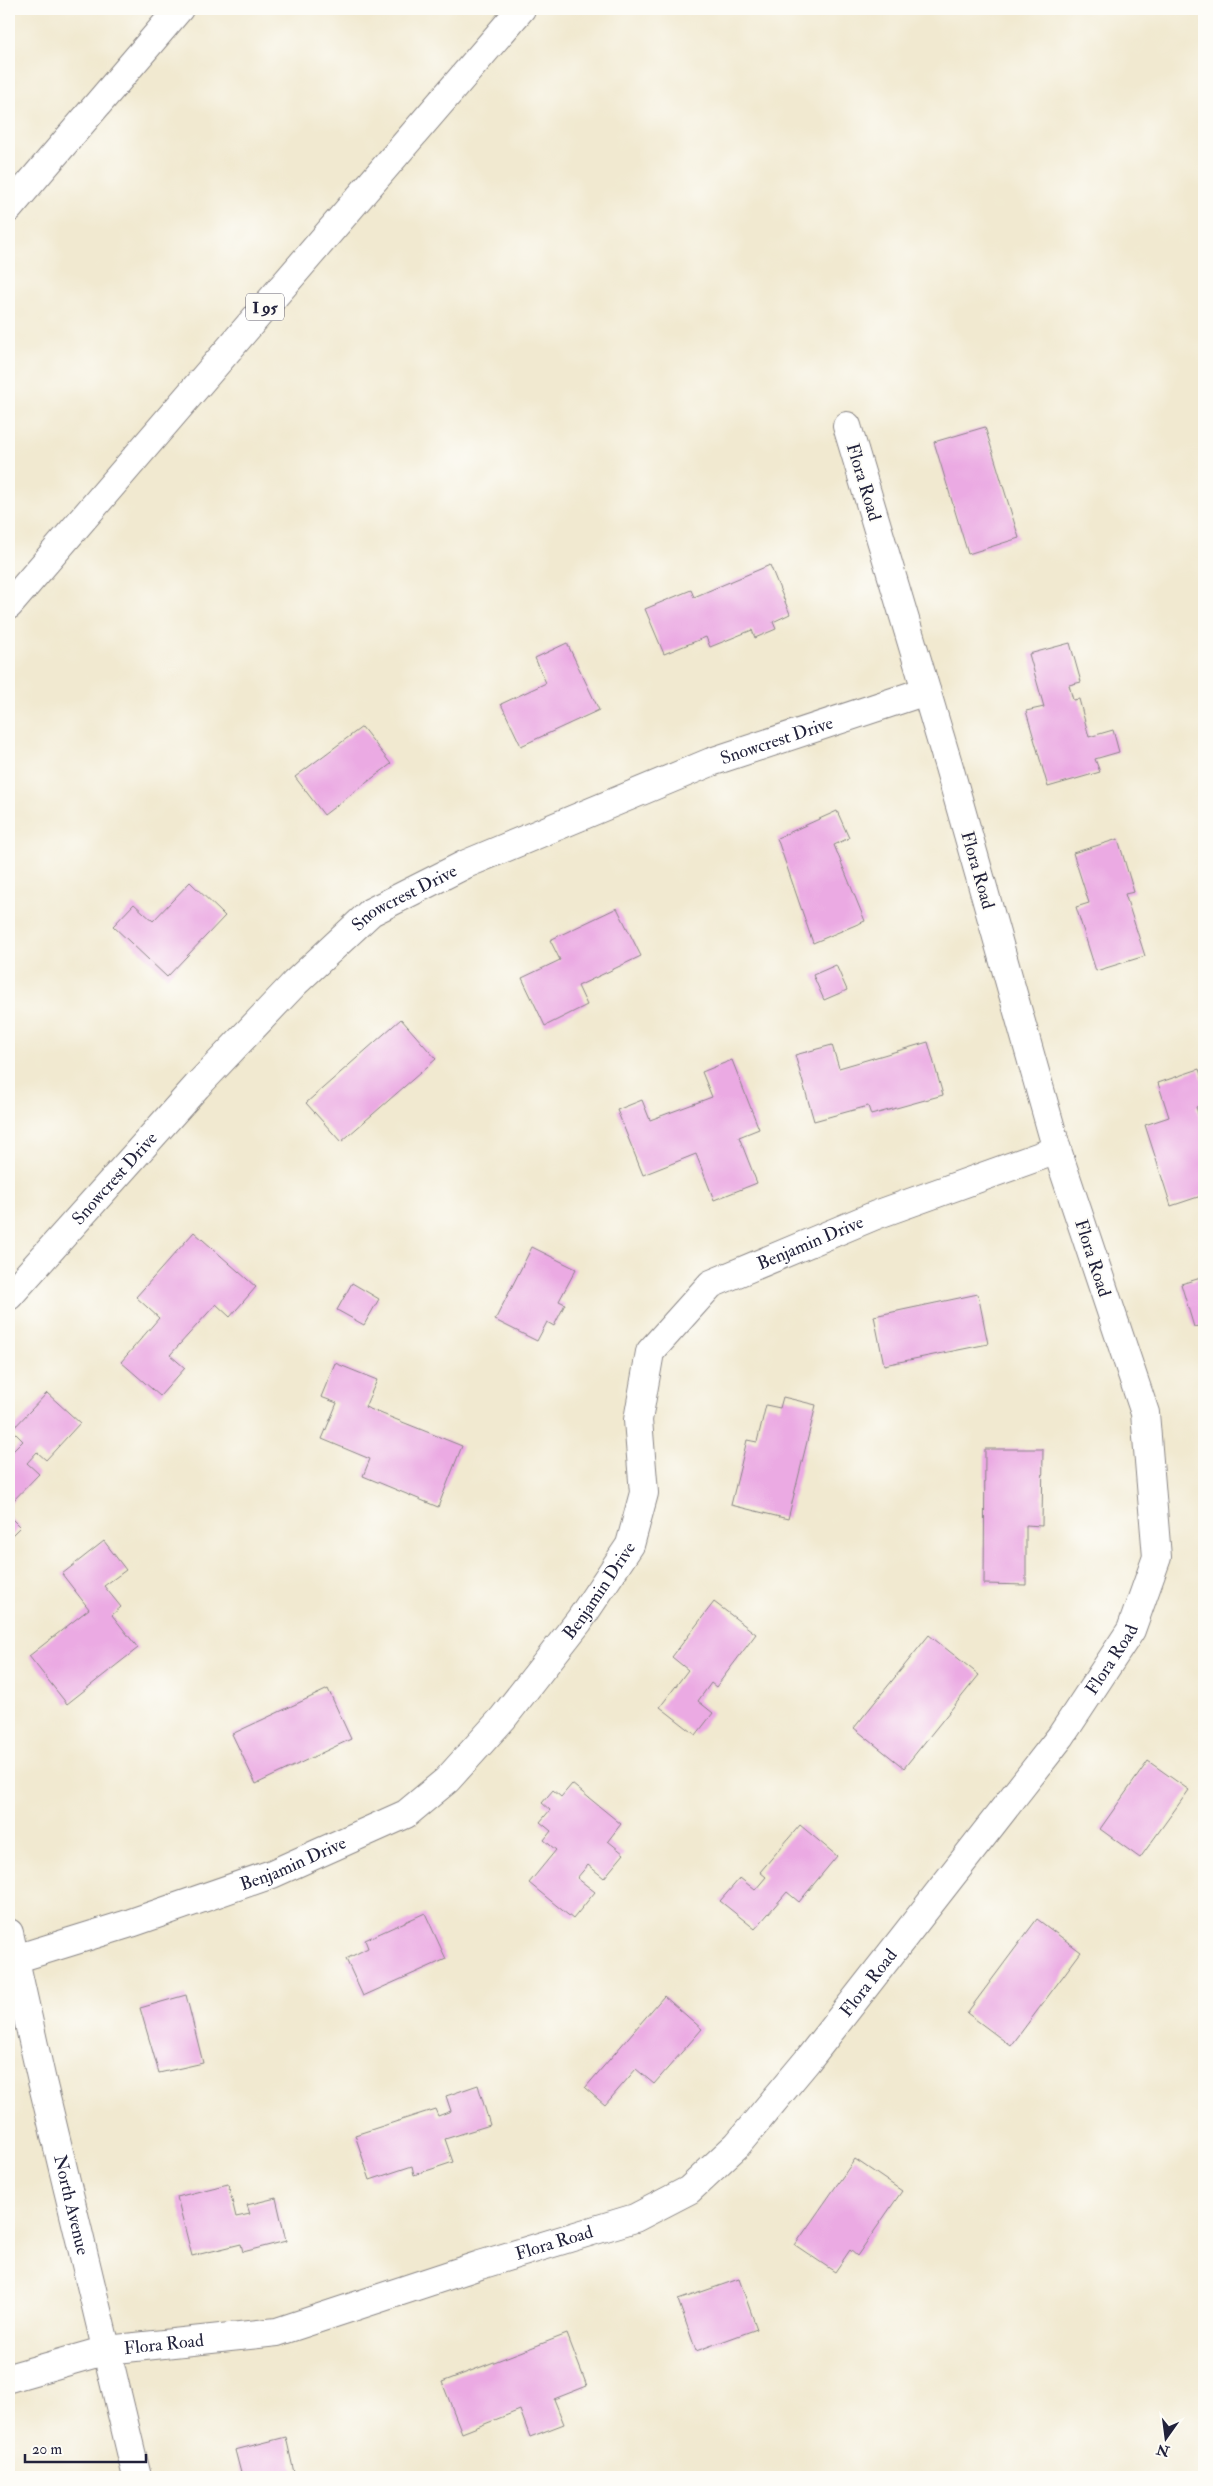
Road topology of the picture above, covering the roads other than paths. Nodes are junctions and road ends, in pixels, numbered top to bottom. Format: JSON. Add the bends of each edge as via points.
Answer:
{"nodes":[{"id":1,"x":179,"y":9,"type":"edge"},
{"id":2,"x":521,"y":9,"type":"edge"},
{"id":3,"x":9,"y":208,"type":"edge"},
{"id":4,"x":847,"y":426,"type":"dead end"},
{"id":5,"x":9,"y":605,"type":"edge"},
{"id":6,"x":926,"y":691,"type":"junction"},
{"id":7,"x":1058,"y":1150,"type":"junction"},
{"id":8,"x":9,"y":1296,"type":"edge"},
{"id":9,"x":9,"y":1932,"type":"edge"},
{"id":10,"x":15,"y":1959,"type":"junction"},
{"id":11,"x":107,"y":2350,"type":"junction"},
{"id":12,"x":9,"y":2378,"type":"edge"},
{"id":13,"x":137,"y":2477,"type":"edge"}],
"edges":[{"from":1,"to":3,"type":"main road"},
{"from":2,"to":5,"type":"main road","number":"I 95"},
{"from":4,"to":6,"type":"main road","name":"Flora Road"},
{"from":6,"to":7,"type":"main road","name":"Flora Road"},
{"from":6,"to":8,"type":"main road","name":"Snowcrest Drive","via":[[711,762],[466,864],[372,912],[295,983],[196,1086]]},
{"from":7,"to":10,"type":"main road","name":"Benjamin Drive","via":[[876,1215],[711,1284],[650,1352],[638,1420],[644,1493],[630,1544],[579,1622],[503,1718],[447,1780],[406,1814],[272,1874],[132,1923]]},
{"from":7,"to":11,"type":"main road","name":"Flora Road","via":[[1145,1413],[1157,1556],[1131,1630],[1061,1736],[807,2061],[737,2145],[689,2190],[635,2218],[277,2332]]},
{"from":9,"to":10,"type":"main road","name":"North Avenue"},
{"from":10,"to":11,"type":"main road","name":"North Avenue"},
{"from":11,"to":12,"type":"main road","name":"Flora Road"},
{"from":11,"to":13,"type":"main road","name":"North Avenue"}]}
